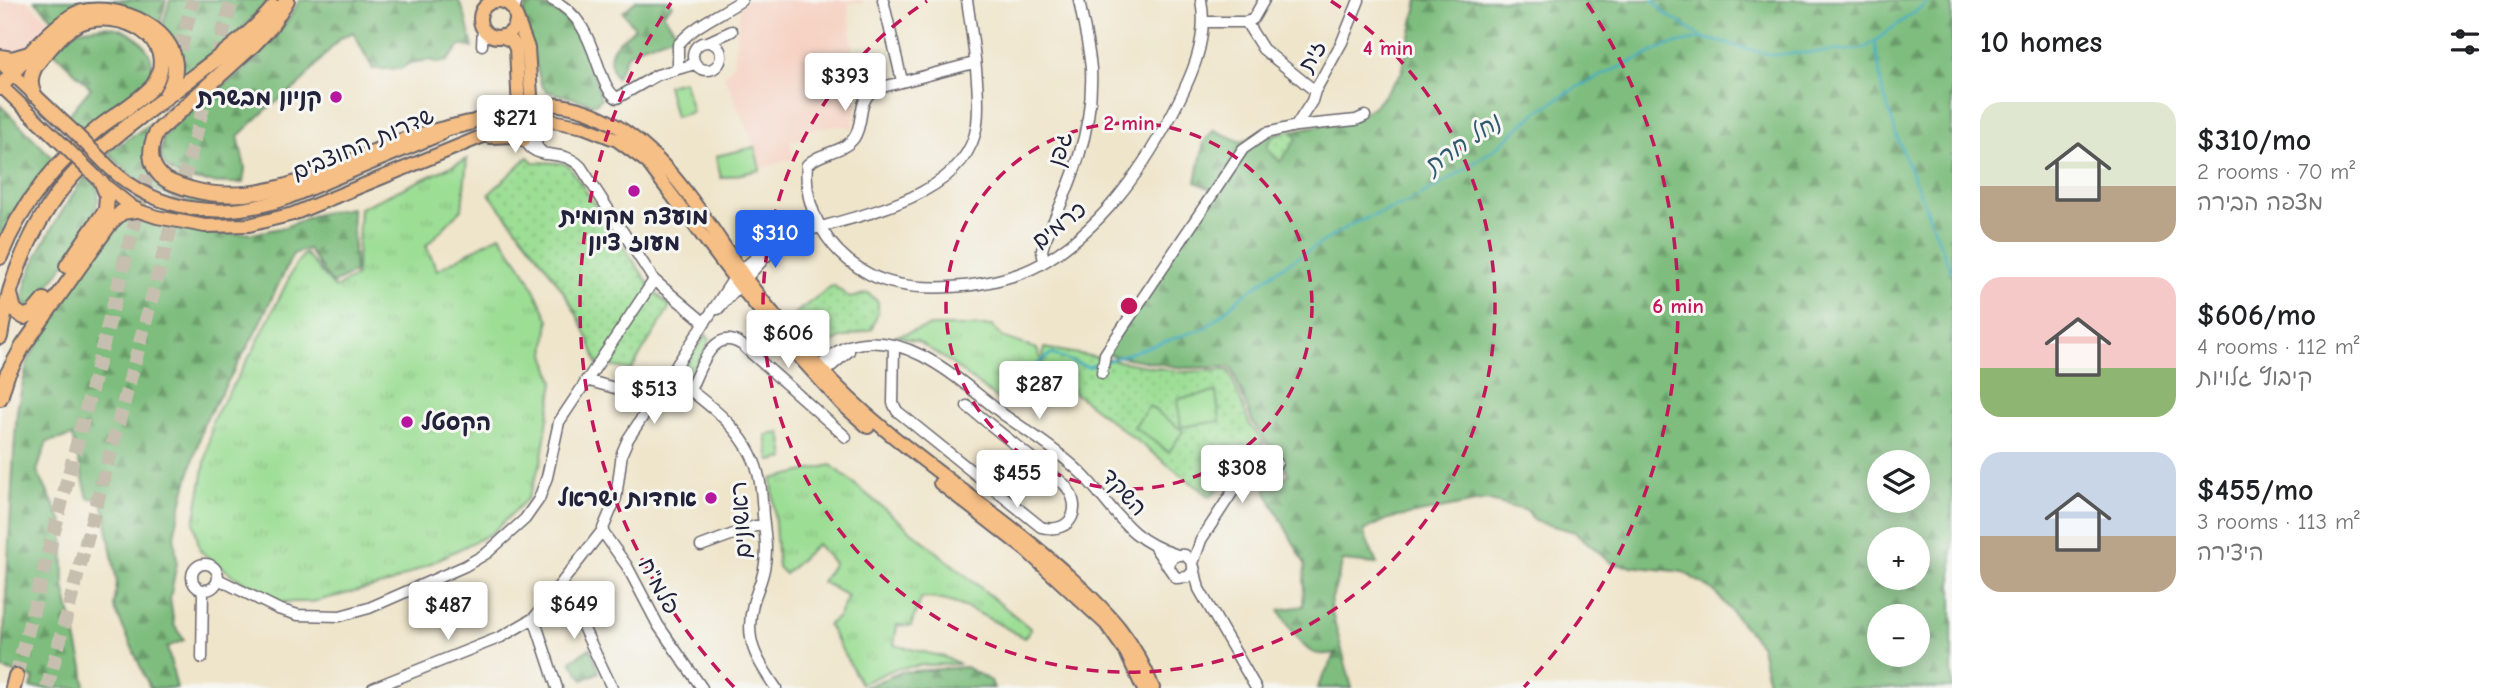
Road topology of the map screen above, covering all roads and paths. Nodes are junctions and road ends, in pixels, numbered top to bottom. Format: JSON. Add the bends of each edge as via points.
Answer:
{"nodes":[{"id":1,"x":279,"y":0,"type":"edge"},
{"id":2,"x":287,"y":0,"type":"edge"},
{"id":3,"x":477,"y":0,"type":"edge"},
{"id":4,"x":552,"y":0,"type":"edge"},
{"id":5,"x":742,"y":0,"type":"edge"},
{"id":6,"x":883,"y":0,"type":"edge"},
{"id":7,"x":967,"y":0,"type":"edge"},
{"id":8,"x":1079,"y":0,"type":"edge"},
{"id":9,"x":1201,"y":0,"type":"edge"},
{"id":10,"x":1265,"y":0,"type":"edge"},
{"id":11,"x":1359,"y":0,"type":"edge"},
{"id":12,"x":497,"y":1,"type":"edge"},
{"id":13,"x":567,"y":3,"type":"edge"},
{"id":14,"x":516,"y":9,"type":"edge"},
{"id":15,"x":482,"y":22,"type":"junction"},
{"id":16,"x":1203,"y":22,"type":"junction"},
{"id":17,"x":1246,"y":22,"type":"junction"},
{"id":18,"x":732,"y":30,"type":"dead end"},
{"id":19,"x":498,"y":36,"type":"junction"},
{"id":20,"x":708,"y":42,"type":"junction"},
{"id":21,"x":33,"y":52,"type":"junction"},
{"id":22,"x":0,"y":60,"type":"edge"},
{"id":23,"x":974,"y":63,"type":"junction"},
{"id":24,"x":695,"y":64,"type":"junction"},
{"id":25,"x":678,"y":68,"type":"junction"},
{"id":26,"x":517,"y":73,"type":"junction"},
{"id":27,"x":12,"y":74,"type":"junction"},
{"id":28,"x":530,"y":81,"type":"junction"},
{"id":29,"x":902,"y":81,"type":"junction"},
{"id":30,"x":0,"y":87,"type":"edge"},
{"id":31,"x":1315,"y":91,"type":"junction"},
{"id":32,"x":34,"y":94,"type":"junction"},
{"id":33,"x":158,"y":104,"type":"junction"},
{"id":34,"x":525,"y":105,"type":"junction"},
{"id":35,"x":556,"y":105,"type":"junction"},
{"id":36,"x":495,"y":112,"type":"junction"},
{"id":37,"x":1365,"y":116,"type":"dead end"},
{"id":38,"x":526,"y":122,"type":"junction"},
{"id":39,"x":469,"y":123,"type":"junction"},
{"id":40,"x":1296,"y":127,"type":"junction"},
{"id":41,"x":476,"y":138,"type":"junction"},
{"id":42,"x":524,"y":140,"type":"junction"},
{"id":43,"x":545,"y":155,"type":"junction"},
{"id":44,"x":100,"y":181,"type":"junction"},
{"id":45,"x":136,"y":210,"type":"junction"},
{"id":46,"x":819,"y":227,"type":"junction"},
{"id":47,"x":0,"y":257,"type":"edge"},
{"id":48,"x":1044,"y":262,"type":"junction"},
{"id":49,"x":740,"y":278,"type":"junction"},
{"id":50,"x":654,"y":280,"type":"junction"},
{"id":51,"x":11,"y":288,"type":"junction"},
{"id":52,"x":706,"y":321,"type":"junction"},
{"id":53,"x":0,"y":337,"type":"edge"},
{"id":54,"x":894,"y":345,"type":"junction"},
{"id":55,"x":820,"y":373,"type":"junction"},
{"id":56,"x":1102,"y":373,"type":"dead end"},
{"id":57,"x":671,"y":376,"type":"junction"},
{"id":58,"x":586,"y":380,"type":"junction"},
{"id":59,"x":690,"y":390,"type":"junction"},
{"id":60,"x":0,"y":398,"type":"edge"},
{"id":61,"x":654,"y":399,"type":"junction"},
{"id":62,"x":967,"y":406,"type":"dead end"},
{"id":63,"x":846,"y":437,"type":"dead end"},
{"id":64,"x":1277,"y":463,"type":"dead end"},
{"id":65,"x":1074,"y":468,"type":"junction"},
{"id":66,"x":1064,"y":484,"type":"junction"},
{"id":67,"x":764,"y":526,"type":"junction"},
{"id":68,"x":603,"y":531,"type":"junction"},
{"id":69,"x":1201,"y":540,"type":"junction"},
{"id":70,"x":1153,"y":545,"type":"junction"},
{"id":71,"x":701,"y":546,"type":"dead end"},
{"id":72,"x":1179,"y":555,"type":"junction"},
{"id":73,"x":1193,"y":565,"type":"junction"},
{"id":74,"x":1169,"y":568,"type":"junction"},
{"id":75,"x":218,"y":579,"type":"junction"},
{"id":76,"x":1180,"y":579,"type":"junction"},
{"id":77,"x":562,"y":583,"type":"junction"},
{"id":78,"x":1199,"y":589,"type":"junction"},
{"id":79,"x":203,"y":590,"type":"junction"},
{"id":80,"x":534,"y":618,"type":"junction"},
{"id":81,"x":202,"y":658,"type":"dead end"},
{"id":82,"x":373,"y":688,"type":"edge"},
{"id":83,"x":557,"y":688,"type":"edge"},
{"id":84,"x":612,"y":688,"type":"edge"},
{"id":85,"x":702,"y":688,"type":"edge"},
{"id":86,"x":776,"y":688,"type":"edge"},
{"id":87,"x":1143,"y":688,"type":"edge"},
{"id":88,"x":1153,"y":688,"type":"edge"},
{"id":89,"x":1256,"y":688,"type":"edge"}],
"edges":[{"from":1,"to":33,"type":"highway","via":[[246,35]]},
{"from":2,"to":39,"type":"highway","via":[[254,44],[157,132],[150,157],[167,180],[206,193],[256,194],[426,133]]},
{"from":3,"to":15,"type":"main road"},
{"from":4,"to":13,"type":"street"},
{"from":5,"to":25,"type":"street","via":[[684,37],[676,52]]},
{"from":6,"to":29,"type":"street"},
{"from":7,"to":23,"type":"street"},
{"from":8,"to":48,"type":"street","name":"גפן","via":[[1091,68],[1088,118],[1075,171],[1045,240]]},
{"from":9,"to":16,"type":"street","name":"כרמים"},
{"from":10,"to":17,"type":"street"},
{"from":11,"to":31,"type":"street","name":"זית"},
{"from":12,"to":14,"type":"main road"},
{"from":12,"to":15,"type":"main road","via":[[484,8]]},
{"from":13,"to":25,"type":"street","via":[[587,33],[608,89],[617,98]]},
{"from":14,"to":19,"type":"main road","via":[[512,29]]},
{"from":14,"to":28,"type":"main road","via":[[526,37]]},
{"from":15,"to":19,"type":"main road"},
{"from":16,"to":17,"type":"street"},
{"from":16,"to":48,"type":"street","name":"כרמים","via":[[1187,83],[1139,169],[1100,219]]},
{"from":17,"to":31,"type":"street","name":"זית","via":[[1264,49]]},
{"from":18,"to":20,"type":"street"},
{"from":19,"to":26,"type":"main road","via":[[512,41],[516,48]]},
{"from":20,"to":24,"type":"street","via":[[695,48]]},
{"from":20,"to":24,"type":"street","via":[[720,49],[720,63],[708,71]]},
{"from":21,"to":22,"type":"highway"},
{"from":21,"to":27,"type":"highway"},
{"from":21,"to":33,"type":"highway","via":[[59,24],[81,12],[106,8],[131,13],[155,28],[173,52],[174,79]]},
{"from":22,"to":27,"type":"main road","name":"שדרות החוצבים"},
{"from":23,"to":29,"type":"street"},
{"from":23,"to":46,"type":"street","via":[[977,124],[964,157],[949,173],[913,197]]},
{"from":24,"to":25,"type":"street"},
{"from":26,"to":34,"type":"main road"},
{"from":26,"to":36,"type":"main road","via":[[509,97]]},
{"from":27,"to":30,"type":"highway"},
{"from":27,"to":32,"type":"main road","name":"שדרות החוצבים"},
{"from":28,"to":34,"type":"main road"},
{"from":28,"to":35,"type":"main road","via":[[540,95]]},
{"from":29,"to":46,"type":"street","via":[[867,94],[854,137],[807,165],[810,203]]},
{"from":30,"to":44,"type":"main road","name":"שדרות החוצבים","bridge":true},
{"from":31,"to":40,"type":"street","name":"זית"},
{"from":32,"to":39,"type":"main road","name":"שדרות החוצבים","bridge":true,"via":[[130,186],[188,207],[236,211],[287,198]]},
{"from":32,"to":47,"type":"highway","via":[[30,80],[37,63],[65,32],[79,24],[104,18],[122,20],[140,29],[158,50],[160,72],[153,86],[67,155],[40,186]]},
{"from":33,"to":51,"type":"highway","via":[[89,158],[64,185],[34,234]]},
{"from":34,"to":35,"type":"main road","name":"שדרות החוצבים"},
{"from":34,"to":36,"type":"main road","name":"שדרות החוצבים"},
{"from":34,"to":38,"type":"main road"},
{"from":35,"to":49,"type":"main road","name":"שדרות החוצבים","via":[[595,114],[649,149],[672,175]]},
{"from":36,"to":39,"type":"main road","name":"שדרות החוצבים"},
{"from":37,"to":40,"type":"street"},
{"from":38,"to":41,"type":"main road","name":"שדרות החוצבים"},
{"from":38,"to":42,"type":"street"},
{"from":38,"to":43,"type":"street"},
{"from":38,"to":49,"type":"main road","name":"שדרות החוצבים","via":[[584,127],[638,154]]},
{"from":40,"to":56,"type":"street","via":[[1266,133],[1243,149],[1105,354]]},
{"from":41,"to":42,"type":"main road"},
{"from":41,"to":45,"type":"main road","name":"שדרות החוצבים","via":[[262,223],[205,226]]},
{"from":42,"to":43,"type":"street"},
{"from":43,"to":50,"type":"street","via":[[569,158],[580,167]]},
{"from":44,"to":45,"type":"main road","name":"שדרות החוצבים"},
{"from":44,"to":51,"type":"highway","via":[[107,195],[106,210],[38,309],[28,316],[17,313],[10,300]]},
{"from":45,"to":60,"type":"highway","via":[[125,211],[111,222],[23,346]]},
{"from":46,"to":48,"type":"street","name":"כרמים","via":[[869,274],[902,284],[980,284],[1021,274]]},
{"from":46,"to":49,"type":"street","via":[[780,241]]},
{"from":49,"to":52,"type":"street"},
{"from":49,"to":55,"type":"main road","name":"שדרות החוצבים"},
{"from":50,"to":52,"type":"street"},
{"from":50,"to":58,"type":"street"},
{"from":51,"to":53,"type":"highway"},
{"from":52,"to":57,"type":"street"},
{"from":54,"to":55,"type":"street","via":[[865,343],[841,349]]},
{"from":54,"to":65,"type":"street","name":"השקד","via":[[941,368]]},
{"from":54,"to":66,"type":"street","via":[[893,402],[897,411],[1041,527],[1056,529],[1075,514],[1071,492]]},
{"from":55,"to":87,"type":"main road","name":"שדרות החוצבים","via":[[856,418],[1007,535],[1097,615],[1126,652]]},
{"from":55,"to":88,"type":"main road","name":"שדרות החוצבים","via":[[867,416],[1014,528],[1094,600],[1129,639]]},
{"from":57,"to":59,"type":"street","name":"ראשונים"},
{"from":57,"to":61,"type":"street"},
{"from":58,"to":61,"type":"street"},
{"from":58,"to":75,"type":"street","via":[[556,429],[539,499],[509,535],[465,566],[340,616],[299,615]]},
{"from":59,"to":63,"type":"street","via":[[709,351],[729,339],[742,345]]},
{"from":59,"to":67,"type":"street","name":"ראשונים","via":[[727,422],[752,457],[759,475]]},
{"from":61,"to":68,"type":"street","via":[[622,453],[616,498]]},
{"from":62,"to":66,"type":"street"},
{"from":64,"to":69,"type":"street","via":[[1233,491]]},
{"from":65,"to":66,"type":"street"},
{"from":65,"to":70,"type":"street","name":"השקד","via":[[1126,525]]},
{"from":67,"to":71,"type":"street"},
{"from":67,"to":86,"type":"street","name":"ראשונים","via":[[766,556],[752,605],[750,638],[759,663]]},
{"from":68,"to":77,"type":"street"},
{"from":68,"to":85,"type":"street","name":"פלמ\"ח","via":[[650,613]]},
{"from":69,"to":72,"type":"street"},
{"from":69,"to":73,"type":"street"},
{"from":70,"to":72,"type":"street","name":"השקד"},
{"from":70,"to":74,"type":"street","name":"השקד"},
{"from":72,"to":73,"type":"street","via":[[1188,557]]},
{"from":72,"to":74,"type":"street"},
{"from":73,"to":76,"type":"street","via":[[1191,574]]},
{"from":73,"to":78,"type":"street"},
{"from":74,"to":76,"type":"street","via":[[1172,576]]},
{"from":75,"to":79,"type":"street","via":[[211,589]]},
{"from":75,"to":79,"type":"street","via":[[210,564],[197,566],[193,582]]},
{"from":76,"to":78,"type":"street"},
{"from":77,"to":80,"type":"street"},
{"from":77,"to":84,"type":"street"},
{"from":78,"to":89,"type":"street"},
{"from":79,"to":81,"type":"street"},
{"from":80,"to":82,"type":"street","via":[[501,637]]},
{"from":80,"to":83,"type":"street"}]}
